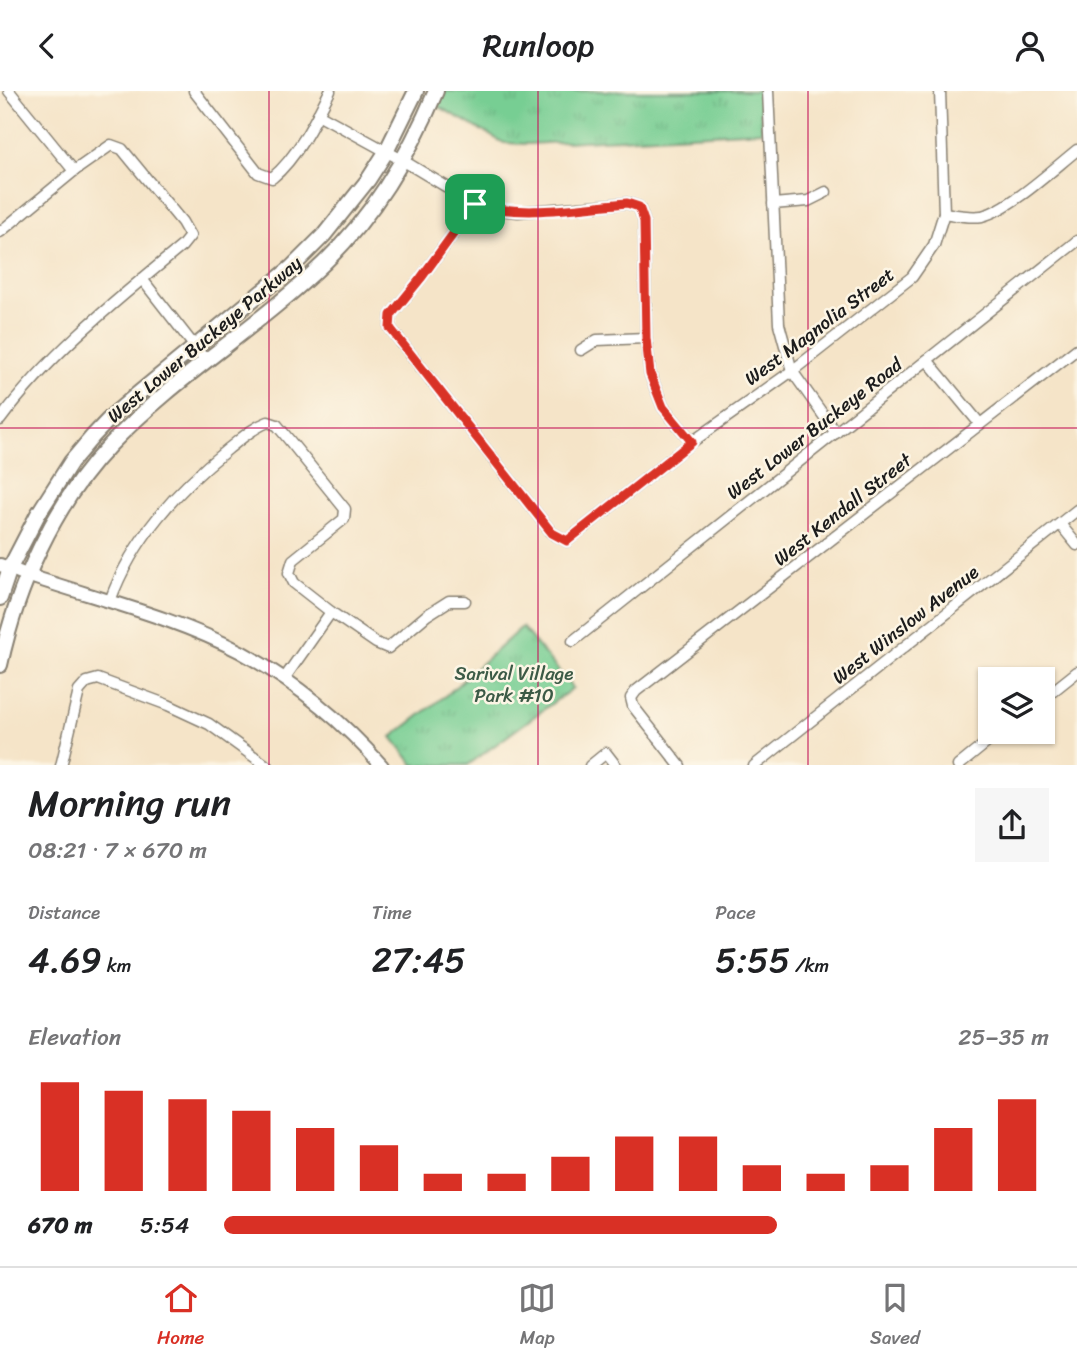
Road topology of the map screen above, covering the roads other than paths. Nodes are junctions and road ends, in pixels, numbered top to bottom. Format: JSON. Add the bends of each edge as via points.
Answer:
{"nodes":[{"id":1,"x":9,"y":91,"type":"edge"},
{"id":2,"x":194,"y":91,"type":"edge"},
{"id":3,"x":330,"y":91,"type":"edge"},
{"id":4,"x":415,"y":91,"type":"edge"},
{"id":5,"x":436,"y":91,"type":"edge"},
{"id":6,"x":768,"y":91,"type":"edge"},
{"id":7,"x":940,"y":91,"type":"edge"},
{"id":8,"x":318,"y":114,"type":"junction"},
{"id":9,"x":1077,"y":150,"type":"edge"},
{"id":10,"x":386,"y":152,"type":"junction"},
{"id":11,"x":402,"y":160,"type":"junction"},
{"id":12,"x":74,"y":171,"type":"junction"},
{"id":13,"x":826,"y":192,"type":"dead end"},
{"id":14,"x":475,"y":204,"type":"junction"},
{"id":15,"x":773,"y":204,"type":"junction"},
{"id":16,"x":944,"y":213,"type":"junction"},
{"id":17,"x":0,"y":232,"type":"edge"},
{"id":18,"x":1077,"y":241,"type":"edge"},
{"id":19,"x":142,"y":279,"type":"junction"},
{"id":20,"x":646,"y":338,"type":"junction"},
{"id":21,"x":194,"y":346,"type":"junction"},
{"id":22,"x":1077,"y":348,"type":"edge"},
{"id":23,"x":581,"y":350,"type":"dead end"},
{"id":24,"x":927,"y":360,"type":"junction"},
{"id":25,"x":206,"y":361,"type":"junction"},
{"id":26,"x":792,"y":372,"type":"junction"},
{"id":27,"x":0,"y":420,"type":"edge"},
{"id":28,"x":980,"y":424,"type":"junction"},
{"id":29,"x":836,"y":433,"type":"junction"},
{"id":30,"x":692,"y":442,"type":"junction"},
{"id":31,"x":1077,"y":510,"type":"edge"},
{"id":32,"x":1060,"y":524,"type":"junction"},
{"id":33,"x":1077,"y":545,"type":"edge"},
{"id":34,"x":5,"y":566,"type":"edge"},
{"id":35,"x":28,"y":575,"type":"junction"},
{"id":36,"x":0,"y":598,"type":"edge"},
{"id":37,"x":110,"y":601,"type":"junction"},
{"id":38,"x":465,"y":601,"type":"dead end"},
{"id":39,"x":331,"y":613,"type":"junction"},
{"id":40,"x":573,"y":642,"type":"dead end"},
{"id":41,"x":0,"y":665,"type":"edge"},
{"id":42,"x":1077,"y":672,"type":"edge"},
{"id":43,"x":284,"y":679,"type":"junction"},
{"id":44,"x":1055,"y":689,"type":"edge"},
{"id":45,"x":985,"y":744,"type":"edge"},
{"id":46,"x":262,"y":764,"type":"edge"},
{"id":47,"x":61,"y":765,"type":"edge"},
{"id":48,"x":382,"y":765,"type":"edge"},
{"id":49,"x":590,"y":765,"type":"edge"},
{"id":50,"x":616,"y":765,"type":"edge"},
{"id":51,"x":680,"y":765,"type":"edge"},
{"id":52,"x":754,"y":765,"type":"edge"},
{"id":53,"x":958,"y":765,"type":"edge"}],
"edges":[{"from":1,"to":12,"type":"street"},
{"from":2,"to":8,"type":"street","via":[[258,173],[272,178]]},
{"from":3,"to":8,"type":"street"},
{"from":4,"to":10,"type":"main road","name":"West Lower Buckeye Parkway"},
{"from":5,"to":11,"type":"main road","name":"West Lower Buckeye Parkway"},
{"from":6,"to":15,"type":"street"},
{"from":7,"to":16,"type":"street","name":"West Magnolia Street"},
{"from":8,"to":10,"type":"street"},
{"from":9,"to":16,"type":"street","via":[[1004,208],[981,216]]},
{"from":10,"to":11,"type":"street"},
{"from":10,"to":21,"type":"main road","name":"West Lower Buckeye Parkway","via":[[324,235],[291,268]]},
{"from":11,"to":14,"type":"street"},
{"from":11,"to":25,"type":"main road","name":"West Lower Buckeye Parkway","via":[[374,205],[325,262]]},
{"from":12,"to":17,"type":"street"},
{"from":12,"to":19,"type":"street","via":[[111,145],[122,149],[182,222],[190,236]]},
{"from":13,"to":15,"type":"street","via":[[808,201]]},
{"from":14,"to":20,"type":"street","via":[[519,212],[627,203],[639,207],[644,221]]},
{"from":14,"to":30,"type":"street","name":"West Magnolia Street","via":[[391,315],[390,328],[552,533],[567,541]]},
{"from":15,"to":26,"type":"street","via":[[779,324]]},
{"from":16,"to":26,"type":"street","name":"West Magnolia Street","via":[[934,245],[912,277]]},
{"from":18,"to":24,"type":"street","name":"West Lower Buckeye Road"},
{"from":19,"to":21,"type":"street"},
{"from":19,"to":27,"type":"street","via":[[73,338]]},
{"from":20,"to":23,"type":"street","via":[[597,339]]},
{"from":20,"to":30,"type":"street","via":[[650,374],[663,407]]},
{"from":21,"to":25,"type":"street"},
{"from":21,"to":34,"type":"main road","name":"West Lower Buckeye Parkway","via":[[93,436]]},
{"from":22,"to":28,"type":"street","name":"West Kendall Street"},
{"from":24,"to":28,"type":"street"},
{"from":24,"to":29,"type":"street","name":"West Lower Buckeye Road"},
{"from":25,"to":35,"type":"main road","name":"West Lower Buckeye Parkway","via":[[95,461],[57,517]]},
{"from":26,"to":29,"type":"street"},
{"from":26,"to":30,"type":"street","name":"West Magnolia Street"},
{"from":28,"to":51,"type":"street","name":"West Kendall Street","via":[[636,691],[631,698],[633,706]]},
{"from":29,"to":40,"type":"street","name":"West Lower Buckeye Road"},
{"from":31,"to":32,"type":"street","name":"West Winslow Avenue"},
{"from":32,"to":33,"type":"street"},
{"from":32,"to":52,"type":"street","name":"West Winslow Avenue"},
{"from":34,"to":35,"type":"street"},
{"from":34,"to":36,"type":"main road","name":"West Lower Buckeye Parkway"},
{"from":35,"to":37,"type":"street"},
{"from":35,"to":41,"type":"main road","name":"West Lower Buckeye Parkway","via":[[10,621]]},
{"from":37,"to":39,"type":"street","via":[[127,563],[168,504],[256,426],[268,422],[277,425],[345,509],[344,519],[293,561],[289,573],[294,583]]},
{"from":37,"to":43,"type":"street","via":[[211,638]]},
{"from":38,"to":39,"type":"street","via":[[449,601],[388,648]]},
{"from":39,"to":43,"type":"street"},
{"from":42,"to":44,"type":"street"},
{"from":43,"to":48,"type":"street"},
{"from":45,"to":53,"type":"street"},
{"from":46,"to":47,"type":"street","via":[[209,724],[98,680],[87,682],[79,691]]},
{"from":49,"to":50,"type":"street","via":[[606,753]]}]}
